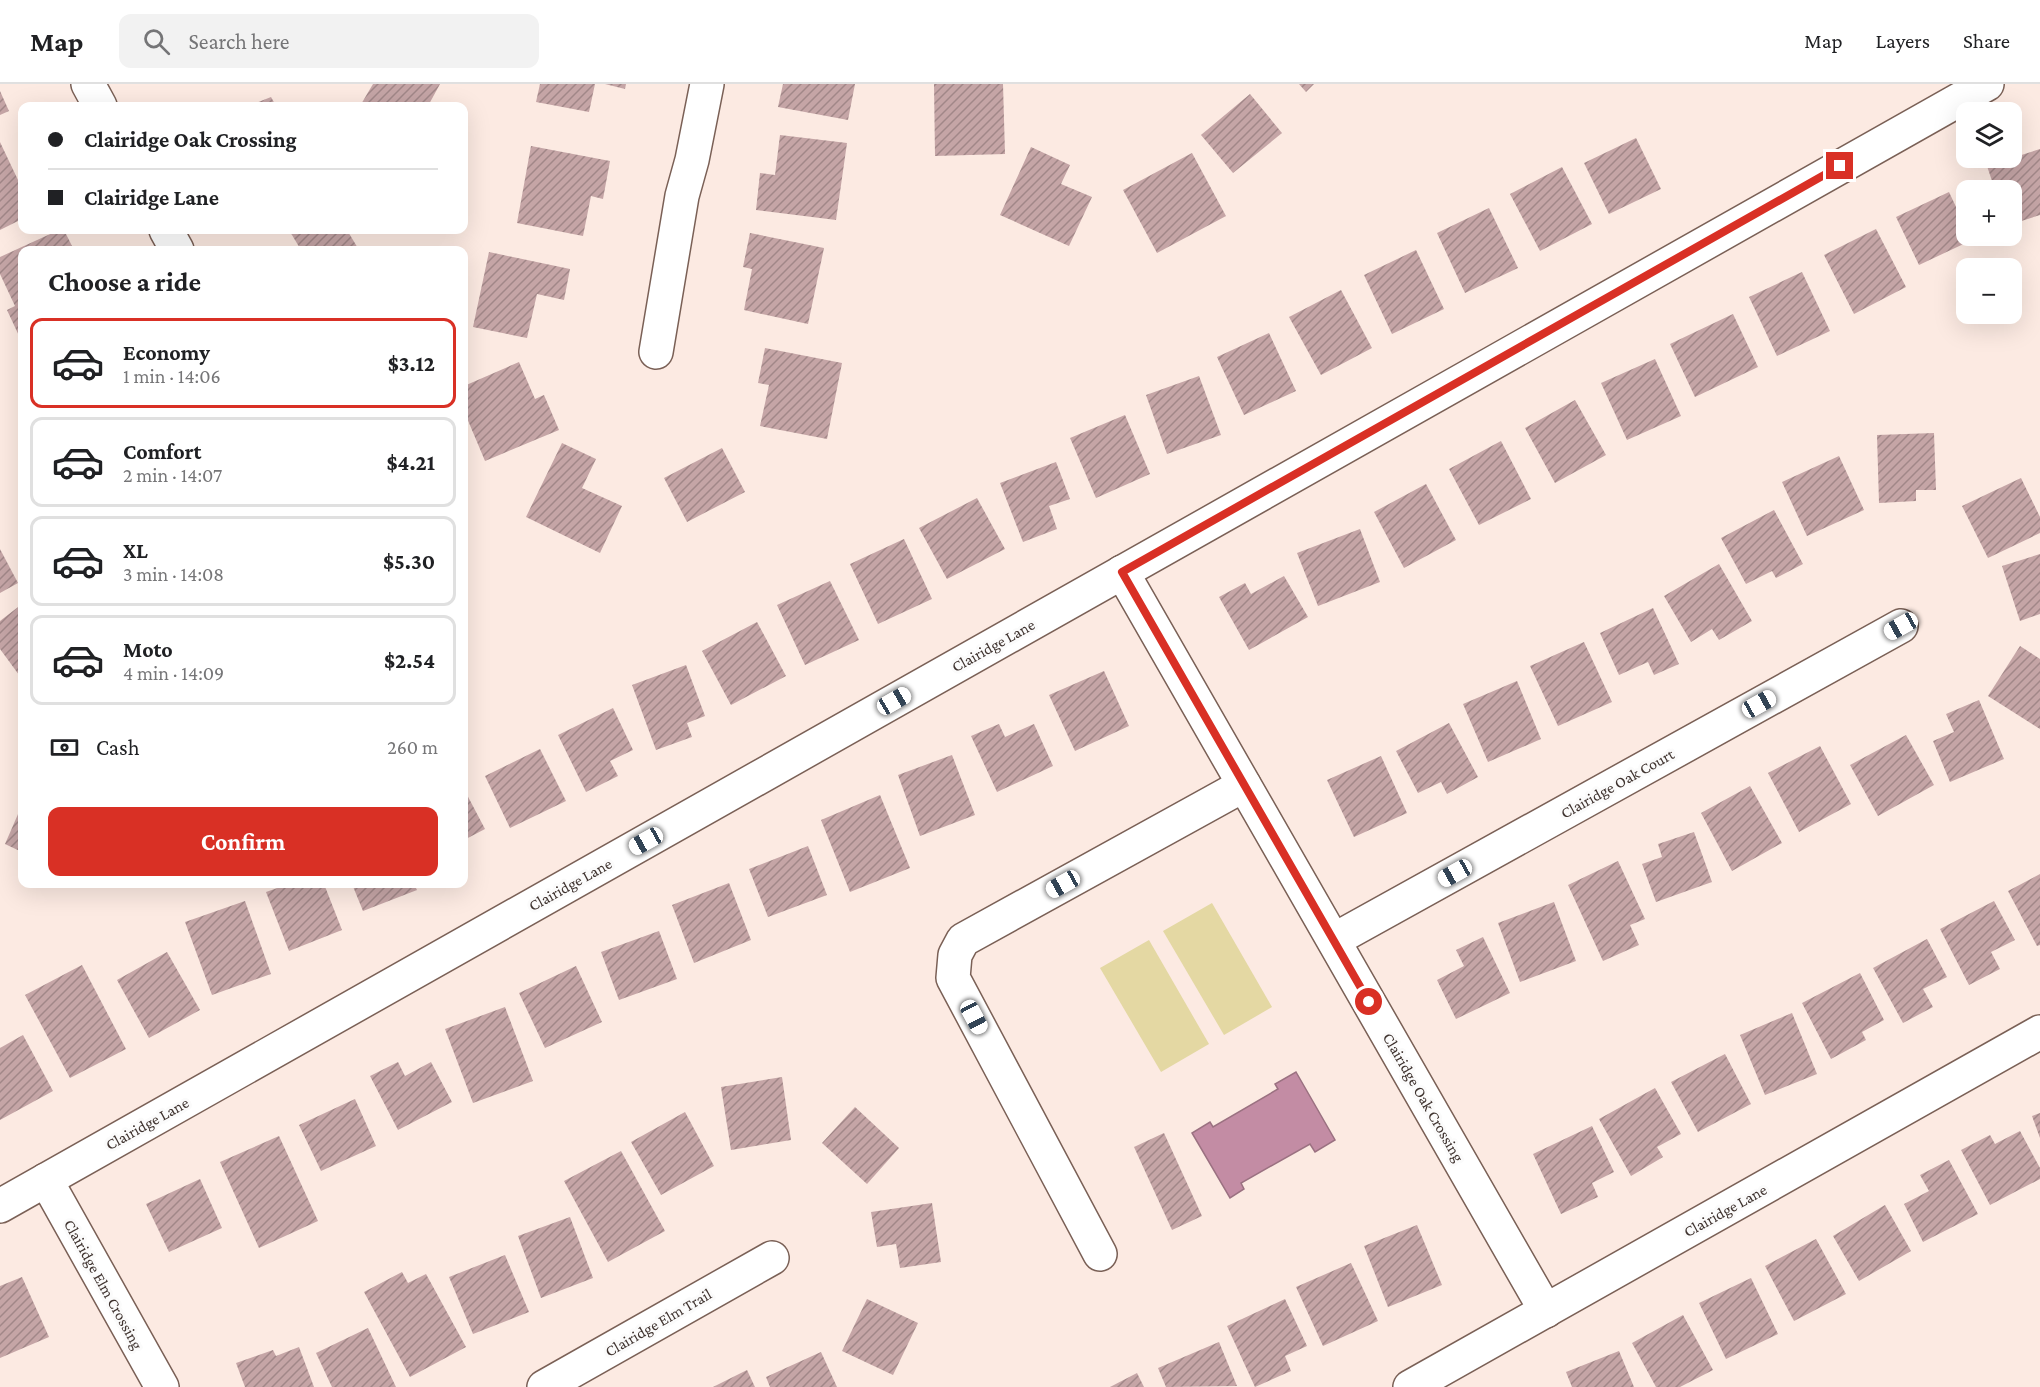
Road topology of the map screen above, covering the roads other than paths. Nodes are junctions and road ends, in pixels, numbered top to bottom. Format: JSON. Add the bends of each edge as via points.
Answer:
{"nodes":[{"id":1,"x":88,"y":84,"type":"edge"},
{"id":2,"x":707,"y":84,"type":"edge"},
{"id":3,"x":1987,"y":84,"type":"edge"},
{"id":4,"x":98,"y":102,"type":"edge"},
{"id":5,"x":656,"y":352,"type":"dead end"},
{"id":6,"x":1122,"y":572,"type":"junction"},
{"id":7,"x":1901,"y":626,"type":"dead end"},
{"id":8,"x":1244,"y":785,"type":"junction"},
{"id":9,"x":1334,"y":940,"type":"junction"},
{"id":10,"x":2040,"y":1032,"type":"edge"},
{"id":11,"x":46,"y":1180,"type":"junction"},
{"id":12,"x":0,"y":1206,"type":"edge"},
{"id":13,"x":1100,"y":1254,"type":"dead end"},
{"id":14,"x":772,"y":1258,"type":"dead end"},
{"id":15,"x":1546,"y":1311,"type":"junction"},
{"id":16,"x":162,"y":1387,"type":"edge"},
{"id":17,"x":544,"y":1387,"type":"edge"},
{"id":18,"x":1410,"y":1387,"type":"edge"}],
"edges":[{"from":1,"to":4,"type":"street"},
{"from":2,"to":5,"type":"street","via":[[682,196]]},
{"from":3,"to":6,"type":"street","name":"Clairidge Lane"},
{"from":6,"to":8,"type":"street","name":"Clairidge Oak Crossing"},
{"from":6,"to":11,"type":"street","name":"Clairidge Lane"},
{"from":7,"to":9,"type":"street","name":"Clairidge Oak Court"},
{"from":8,"to":9,"type":"street","name":"Clairidge Oak Crossing"},
{"from":8,"to":13,"type":"street","via":[[963,940],[955,955],[953,978]]},
{"from":9,"to":15,"type":"street","name":"Clairidge Oak Crossing"},
{"from":10,"to":15,"type":"street","name":"Clairidge Lane"},
{"from":11,"to":12,"type":"street","name":"Clairidge Lane"},
{"from":11,"to":16,"type":"street","name":"Clairidge Elm Crossing"},
{"from":14,"to":17,"type":"street","name":"Clairidge Elm Trail"},
{"from":15,"to":18,"type":"street","name":"Clairidge Lane"}]}
